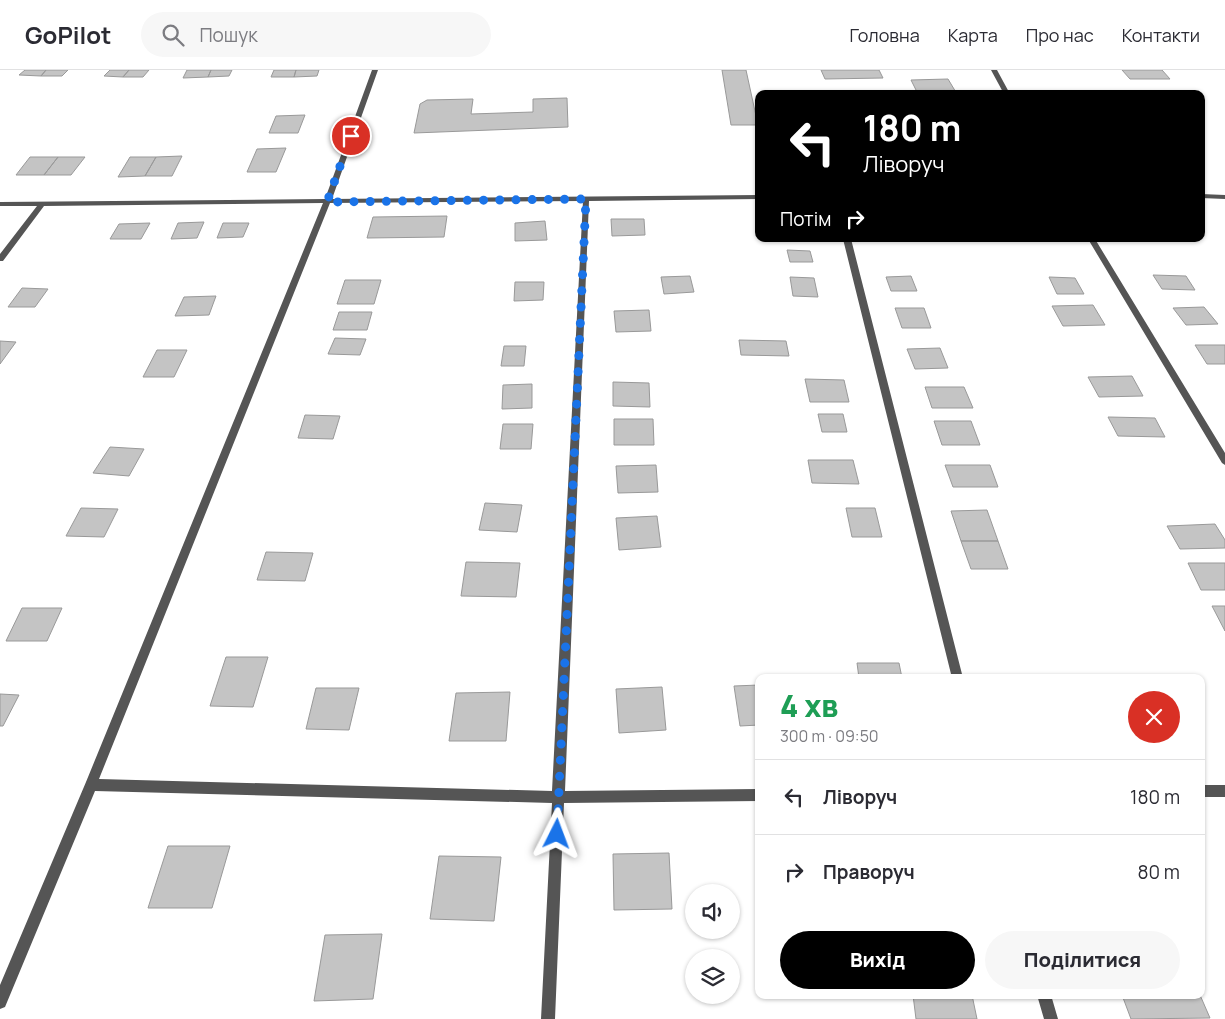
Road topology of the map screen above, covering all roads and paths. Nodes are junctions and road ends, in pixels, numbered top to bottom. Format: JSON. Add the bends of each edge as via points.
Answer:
{"nodes":[{"id":1,"x":375,"y":70,"type":"edge"},
{"id":2,"x":994,"y":70,"type":"edge"},
{"id":3,"x":1006,"y":90,"type":"edge"},
{"id":4,"x":755,"y":196,"type":"edge"},
{"id":5,"x":1205,"y":196,"type":"edge"},
{"id":6,"x":1225,"y":197,"type":"edge"},
{"id":7,"x":586,"y":199,"type":"junction"},
{"id":8,"x":327,"y":202,"type":"junction"},
{"id":9,"x":0,"y":204,"type":"edge"},
{"id":10,"x":41,"y":205,"type":"junction"},
{"id":11,"x":848,"y":242,"type":"edge"},
{"id":12,"x":1093,"y":242,"type":"edge"},
{"id":13,"x":0,"y":259,"type":"edge"},
{"id":14,"x":1225,"y":461,"type":"edge"},
{"id":15,"x":957,"y":674,"type":"edge"},
{"id":16,"x":91,"y":785,"type":"junction"},
{"id":17,"x":1205,"y":791,"type":"edge"},
{"id":18,"x":1225,"y":791,"type":"edge"},
{"id":19,"x":755,"y":795,"type":"edge"},
{"id":20,"x":558,"y":797,"type":"junction"},
{"id":21,"x":1045,"y":999,"type":"edge"},
{"id":22,"x":0,"y":1002,"type":"edge"},
{"id":23,"x":548,"y":1019,"type":"edge"},
{"id":24,"x":1051,"y":1019,"type":"edge"}],
"edges":[{"from":1,"to":8,"type":"street"},
{"from":2,"to":3,"type":"street"},
{"from":4,"to":7,"type":"street"},
{"from":5,"to":6,"type":"street"},
{"from":7,"to":8,"type":"street"},
{"from":7,"to":20,"type":"street"},
{"from":8,"to":10,"type":"street"},
{"from":8,"to":16,"type":"street"},
{"from":9,"to":10,"type":"street"},
{"from":10,"to":13,"type":"street"},
{"from":11,"to":15,"type":"street"},
{"from":12,"to":14,"type":"street"},
{"from":16,"to":20,"type":"street"},
{"from":16,"to":22,"type":"street"},
{"from":17,"to":18,"type":"street"},
{"from":19,"to":20,"type":"street"},
{"from":20,"to":23,"type":"street"},
{"from":21,"to":24,"type":"street"}]}
